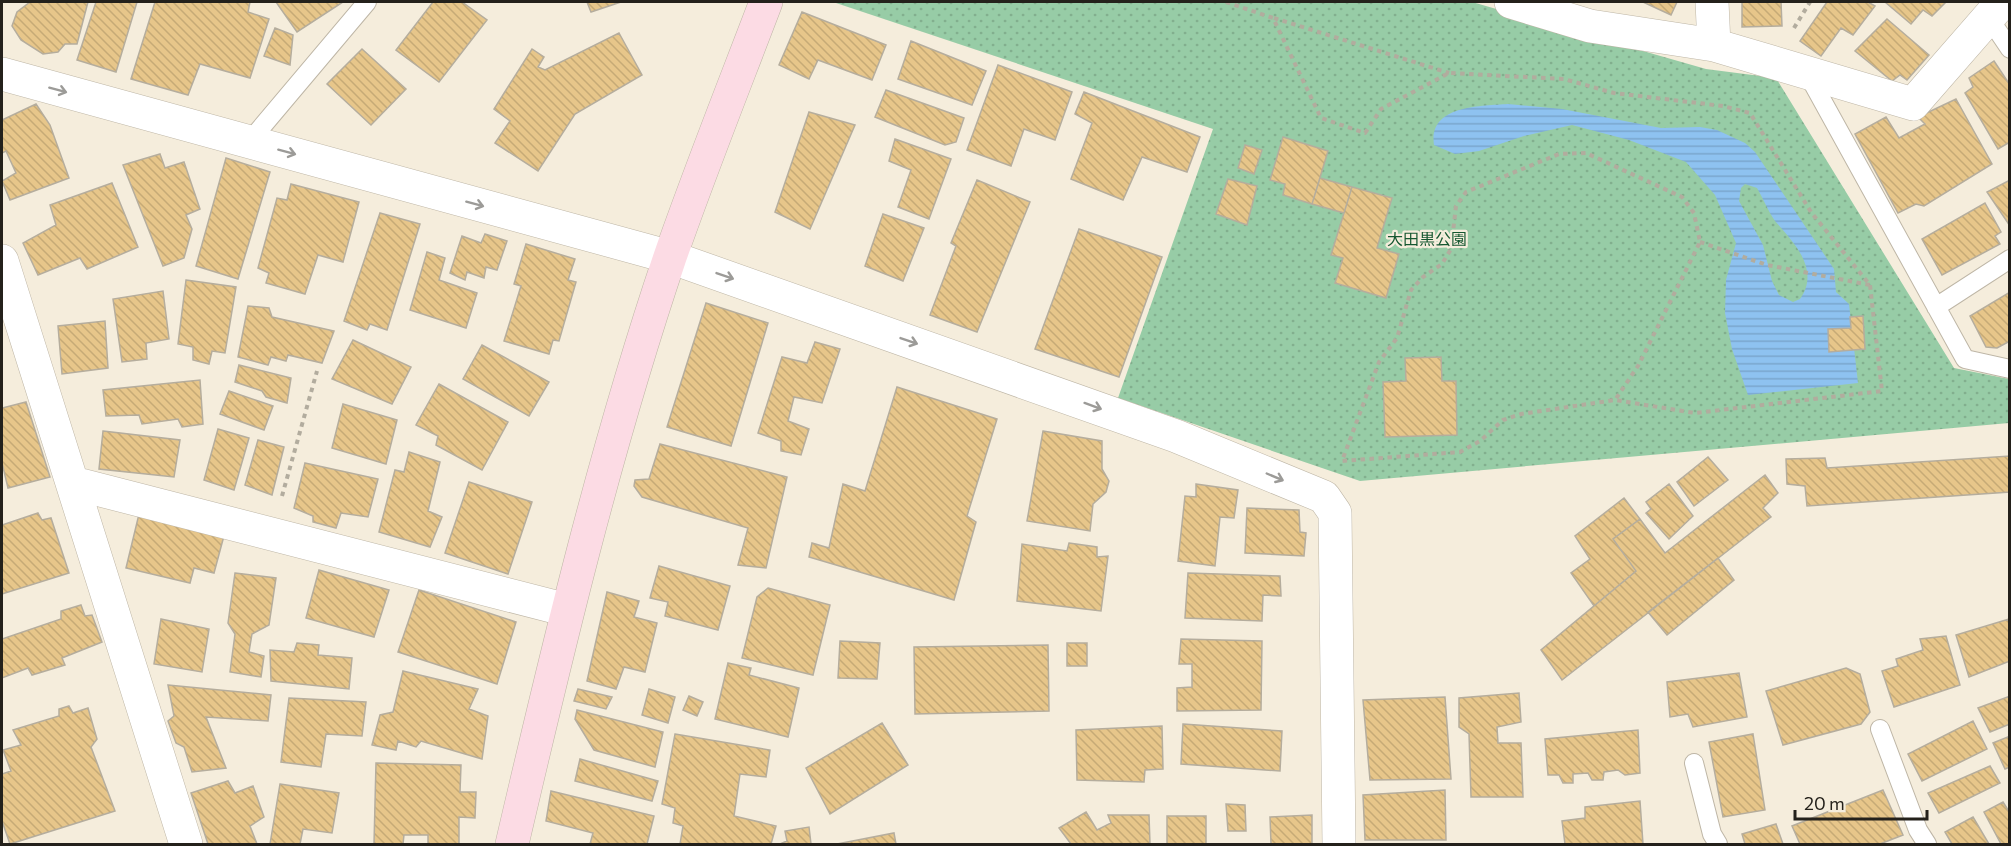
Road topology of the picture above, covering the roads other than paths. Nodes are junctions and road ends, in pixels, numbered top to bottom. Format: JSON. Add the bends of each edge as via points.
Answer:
{"nodes":[{"id":1,"x":367,"y":2,"type":"edge"},
{"id":2,"x":766,"y":2,"type":"edge"},
{"id":3,"x":1511,"y":2,"type":"edge"},
{"id":4,"x":1712,"y":2,"type":"edge"},
{"id":5,"x":1996,"y":10,"type":"edge"},
{"id":6,"x":1714,"y":45,"type":"junction"},
{"id":7,"x":2010,"y":49,"type":"edge"},
{"id":8,"x":1806,"y":71,"type":"junction"},
{"id":9,"x":2,"y":74,"type":"edge"},
{"id":10,"x":249,"y":142,"type":"junction"},
{"id":11,"x":670,"y":257,"type":"junction"},
{"id":12,"x":2010,"y":259,"type":"edge"},
{"id":13,"x":2,"y":261,"type":"edge"},
{"id":14,"x":1936,"y":307,"type":"junction"},
{"id":15,"x":2010,"y":369,"type":"edge"},
{"id":16,"x":73,"y":483,"type":"junction"},
{"id":17,"x":567,"y":610,"type":"junction"},
{"id":18,"x":1880,"y":729,"type":"dead end"},
{"id":19,"x":1694,"y":763,"type":"dead end"},
{"id":20,"x":186,"y":844,"type":"edge"},
{"id":21,"x":512,"y":844,"type":"edge"},
{"id":22,"x":1339,"y":844,"type":"edge"},
{"id":23,"x":1718,"y":844,"type":"edge"},
{"id":24,"x":1927,"y":844,"type":"edge"}],
"edges":[{"from":1,"to":10,"type":"lane"},
{"from":2,"to":11,"type":"street"},
{"from":3,"to":6,"type":"street","via":[[1590,26]]},
{"from":4,"to":6,"type":"street"},
{"from":5,"to":7,"type":"lane"},
{"from":5,"to":8,"type":"street","via":[[1913,104]]},
{"from":6,"to":8,"type":"street"},
{"from":8,"to":14,"type":"lane"},
{"from":9,"to":10,"type":"street","one_way":true},
{"from":10,"to":11,"type":"street","one_way":true},
{"from":11,"to":17,"type":"street"},
{"from":11,"to":22,"type":"street","one_way":true,"via":[[1176,436],[1324,497],[1335,513]]},
{"from":12,"to":14,"type":"lane"},
{"from":13,"to":16,"type":"street"},
{"from":14,"to":15,"type":"lane","via":[[1965,359]]},
{"from":16,"to":17,"type":"street"},
{"from":16,"to":20,"type":"street"},
{"from":17,"to":21,"type":"street"},
{"from":18,"to":24,"type":"lane","via":[[1918,830]]},
{"from":19,"to":23,"type":"lane"}]}
